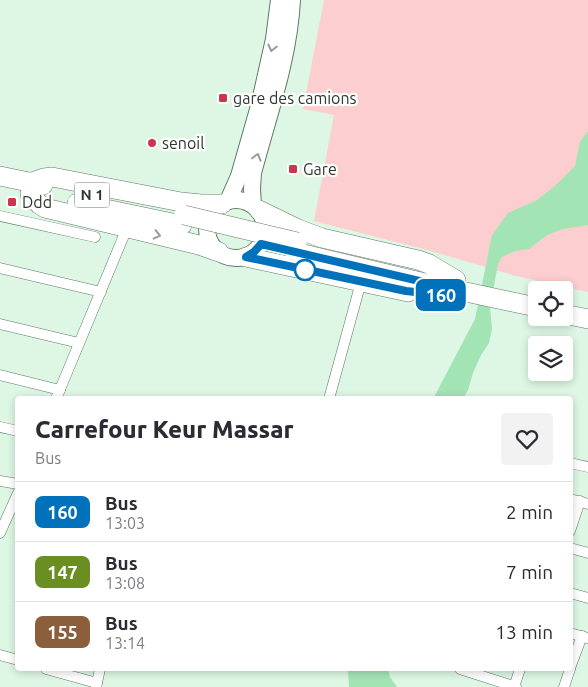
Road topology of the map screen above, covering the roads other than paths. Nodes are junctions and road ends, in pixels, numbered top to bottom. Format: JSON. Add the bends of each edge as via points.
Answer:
{"nodes":[{"id":1,"x":279,"y":0,"type":"edge"},
{"id":2,"x":292,"y":0,"type":"edge"},
{"id":3,"x":0,"y":176,"type":"edge"},
{"id":4,"x":0,"y":187,"type":"edge"},
{"id":5,"x":31,"y":188,"type":"junction"},
{"id":6,"x":225,"y":202,"type":"junction"},
{"id":7,"x":256,"y":207,"type":"junction"},
{"id":8,"x":0,"y":216,"type":"edge"},
{"id":9,"x":127,"y":228,"type":"junction"},
{"id":10,"x":95,"y":237,"type":"dead end"},
{"id":11,"x":218,"y":252,"type":"junction"},
{"id":12,"x":246,"y":257,"type":"junction"},
{"id":13,"x":0,"y":268,"type":"edge"},
{"id":14,"x":361,"y":282,"type":"junction"},
{"id":15,"x":457,"y":285,"type":"junction"},
{"id":16,"x":101,"y":292,"type":"junction"},
{"id":17,"x":488,"y":292,"type":"junction"},
{"id":18,"x":528,"y":298,"type":"edge"},
{"id":19,"x":528,"y":304,"type":"edge"},
{"id":20,"x":573,"y":307,"type":"edge"},
{"id":21,"x":588,"y":310,"type":"edge"},
{"id":22,"x":573,"y":316,"type":"edge"},
{"id":23,"x":588,"y":319,"type":"edge"},
{"id":24,"x":0,"y":324,"type":"edge"},
{"id":25,"x":79,"y":343,"type":"junction"},
{"id":26,"x":0,"y":375,"type":"edge"},
{"id":27,"x":58,"y":394,"type":"edge"},
{"id":28,"x":330,"y":396,"type":"edge"},
{"id":29,"x":0,"y":427,"type":"edge"},
{"id":30,"x":15,"y":430,"type":"edge"},
{"id":31,"x":573,"y":464,"type":"edge"},
{"id":32,"x":588,"y":466,"type":"edge"},
{"id":33,"x":0,"y":481,"type":"edge"},
{"id":34,"x":15,"y":484,"type":"edge"},
{"id":35,"x":15,"y":500,"type":"edge"},
{"id":36,"x":579,"y":501,"type":"edge"},
{"id":37,"x":573,"y":521,"type":"edge"},
{"id":38,"x":0,"y":533,"type":"edge"},
{"id":39,"x":573,"y":549,"type":"edge"},
{"id":40,"x":588,"y":553,"type":"edge"},
{"id":41,"x":573,"y":594,"type":"edge"},
{"id":42,"x":588,"y":598,"type":"edge"},
{"id":43,"x":573,"y":633,"type":"edge"},
{"id":44,"x":585,"y":637,"type":"edge"},
{"id":45,"x":573,"y":651,"type":"edge"},
{"id":46,"x":0,"y":655,"type":"edge"},
{"id":47,"x":15,"y":659,"type":"edge"},
{"id":48,"x":52,"y":671,"type":"edge"},
{"id":49,"x":100,"y":671,"type":"edge"},
{"id":50,"x":466,"y":671,"type":"edge"},
{"id":51,"x":519,"y":671,"type":"edge"},
{"id":52,"x":569,"y":671,"type":"edge"},
{"id":53,"x":96,"y":685,"type":"edge"},
{"id":54,"x":515,"y":687,"type":"edge"},
{"id":55,"x":564,"y":687,"type":"edge"}],
"edges":[{"from":1,"to":6,"type":"main road","one_way":true,"via":[[259,106],[239,176]]},
{"from":7,"to":2,"type":"main road","one_way":true,"via":[[253,173],[284,60]]},
{"from":3,"to":5,"type":"highway","number":"N 1"},
{"from":4,"to":5,"type":"highway","number":"N 1"},
{"from":5,"to":6,"type":"highway","via":[[44,178],[52,177],[181,202]]},
{"from":5,"to":9,"type":"highway","via":[[45,208]]},
{"from":5,"to":15,"type":"highway","number":"N 1","via":[[183,220]]},
{"from":6,"to":7,"type":"main road","via":[[245,201]]},
{"from":6,"to":11,"type":"main road","via":[[215,210],[207,227],[208,236]]},
{"from":7,"to":12,"type":"main road","via":[[264,218],[265,237],[261,245]]},
{"from":7,"to":15,"type":"highway","via":[[322,238],[430,264]]},
{"from":8,"to":10,"type":"street"},
{"from":9,"to":11,"type":"highway","one_way":true},
{"from":9,"to":16,"type":"street"},
{"from":11,"to":12,"type":"main road","via":[[227,257]]},
{"from":12,"to":14,"type":"highway"},
{"from":13,"to":16,"type":"street"},
{"from":14,"to":15,"type":"highway","via":[[429,295],[442,295]]},
{"from":14,"to":28,"type":"street"},
{"from":15,"to":17,"type":"highway","number":"N 1"},
{"from":16,"to":25,"type":"street"},
{"from":17,"to":18,"type":"highway","number":"N 1"},
{"from":17,"to":19,"type":"highway","number":"N 1"},
{"from":20,"to":21,"type":"highway"},
{"from":22,"to":23,"type":"highway"},
{"from":24,"to":25,"type":"street"},
{"from":25,"to":27,"type":"street"},
{"from":26,"to":27,"type":"street"},
{"from":29,"to":30,"type":"street"},
{"from":31,"to":32,"type":"street"},
{"from":33,"to":34,"type":"street"},
{"from":35,"to":38,"type":"street"},
{"from":36,"to":37,"type":"street"},
{"from":39,"to":40,"type":"street"},
{"from":41,"to":42,"type":"street"},
{"from":43,"to":44,"type":"street"},
{"from":44,"to":45,"type":"street"},
{"from":46,"to":47,"type":"street"},
{"from":48,"to":53,"type":"street"},
{"from":49,"to":53,"type":"street"},
{"from":50,"to":54,"type":"street"},
{"from":51,"to":54,"type":"street"},
{"from":52,"to":55,"type":"street"}]}
